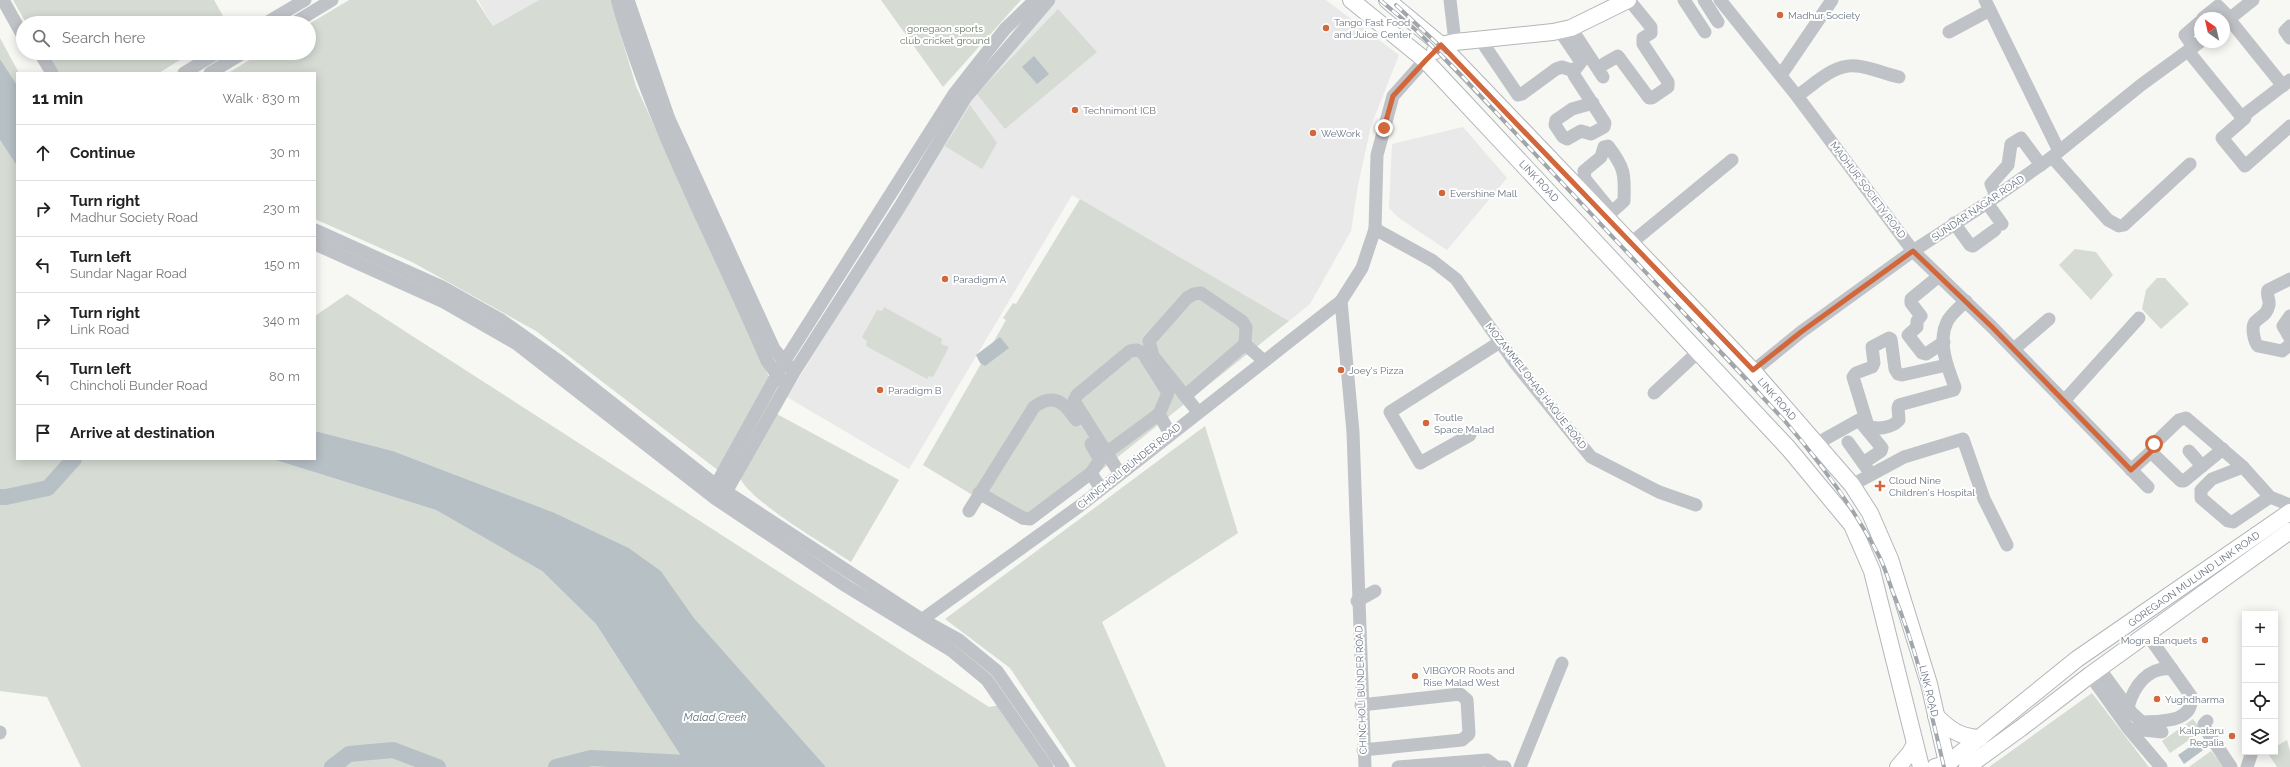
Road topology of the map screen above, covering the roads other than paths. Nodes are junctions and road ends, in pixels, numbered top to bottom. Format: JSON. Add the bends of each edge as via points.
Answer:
{"nodes":[{"id":1,"x":3,"y":0,"type":"edge"},
{"id":2,"x":11,"y":0,"type":"edge"},
{"id":3,"x":305,"y":0,"type":"edge"},
{"id":4,"x":332,"y":0,"type":"edge"},
{"id":5,"x":617,"y":0,"type":"edge"},
{"id":6,"x":628,"y":0,"type":"edge"},
{"id":7,"x":1035,"y":0,"type":"edge"},
{"id":8,"x":1050,"y":0,"type":"edge"},
{"id":9,"x":1351,"y":0,"type":"edge"},
{"id":10,"x":1387,"y":0,"type":"edge"},
{"id":11,"x":1450,"y":0,"type":"edge"},
{"id":12,"x":1628,"y":0,"type":"edge"},
{"id":13,"x":1684,"y":0,"type":"edge"},
{"id":14,"x":1704,"y":0,"type":"edge"},
{"id":15,"x":1720,"y":0,"type":"edge"},
{"id":16,"x":1832,"y":0,"type":"edge"},
{"id":17,"x":2250,"y":1,"type":"edge"},
{"id":18,"x":1987,"y":5,"type":"edge"},
{"id":19,"x":2210,"y":12,"type":"edge"},
{"id":20,"x":2222,"y":12,"type":"edge"},
{"id":21,"x":19,"y":16,"type":"edge"},
{"id":22,"x":278,"y":16,"type":"edge"},
{"id":23,"x":306,"y":16,"type":"edge"},
{"id":24,"x":2230,"y":18,"type":"edge"},
{"id":25,"x":1718,"y":22,"type":"dead end"},
{"id":26,"x":2230,"y":22,"type":"edge"},
{"id":27,"x":16,"y":23,"type":"edge"},
{"id":28,"x":2290,"y":26,"type":"edge"},
{"id":29,"x":2194,"y":27,"type":"edge"},
{"id":30,"x":1566,"y":30,"type":"junction"},
{"id":31,"x":1705,"y":32,"type":"dead end"},
{"id":32,"x":1949,"y":32,"type":"dead end"},
{"id":33,"x":2290,"y":38,"type":"edge"},
{"id":34,"x":1480,"y":39,"type":"junction"},
{"id":35,"x":1448,"y":44,"type":"junction"},
{"id":36,"x":2194,"y":47,"type":"edge"},
{"id":37,"x":2195,"y":48,"type":"edge"},
{"id":38,"x":37,"y":60,"type":"edge"},
{"id":39,"x":44,"y":60,"type":"edge"},
{"id":40,"x":205,"y":60,"type":"edge"},
{"id":41,"x":231,"y":60,"type":"edge"},
{"id":42,"x":1426,"y":60,"type":"junction"},
{"id":43,"x":1574,"y":71,"type":"junction"},
{"id":44,"x":43,"y":72,"type":"edge"},
{"id":45,"x":51,"y":72,"type":"edge"},
{"id":46,"x":186,"y":72,"type":"edge"},
{"id":47,"x":212,"y":72,"type":"edge"},
{"id":48,"x":1781,"y":75,"type":"junction"},
{"id":49,"x":1899,"y":77,"type":"dead end"},
{"id":50,"x":2286,"y":83,"type":"edge"},
{"id":51,"x":654,"y":92,"type":"junction"},
{"id":52,"x":1797,"y":96,"type":"junction"},
{"id":53,"x":1593,"y":103,"type":"dead end"},
{"id":54,"x":2243,"y":116,"type":"junction"},
{"id":55,"x":2290,"y":126,"type":"edge"},
{"id":56,"x":922,"y":143,"type":"junction"},
{"id":57,"x":934,"y":149,"type":"junction"},
{"id":58,"x":2050,"y":157,"type":"junction"},
{"id":59,"x":1732,"y":160,"type":"dead end"},
{"id":60,"x":2190,"y":164,"type":"dead end"},
{"id":61,"x":1581,"y":182,"type":"junction"},
{"id":62,"x":1991,"y":200,"type":"junction"},
{"id":63,"x":1609,"y":214,"type":"junction"},
{"id":64,"x":1954,"y":224,"type":"junction"},
{"id":65,"x":1375,"y":229,"type":"junction"},
{"id":66,"x":316,"y":230,"type":"edge"},
{"id":67,"x":1631,"y":243,"type":"junction"},
{"id":68,"x":316,"y":244,"type":"edge"},
{"id":69,"x":1913,"y":251,"type":"junction"},
{"id":70,"x":1940,"y":276,"type":"junction"},
{"id":71,"x":2290,"y":280,"type":"edge"},
{"id":72,"x":1668,"y":282,"type":"junction"},
{"id":73,"x":1648,"y":298,"type":"junction"},
{"id":74,"x":1341,"y":301,"type":"junction"},
{"id":75,"x":1966,"y":301,"type":"junction"},
{"id":76,"x":2290,"y":316,"type":"edge"},
{"id":77,"x":2139,"y":318,"type":"dead end"},
{"id":78,"x":2049,"y":319,"type":"dead end"},
{"id":79,"x":2290,"y":338,"type":"edge"},
{"id":80,"x":1500,"y":342,"type":"junction"},
{"id":81,"x":1944,"y":342,"type":"junction"},
{"id":82,"x":1245,"y":344,"type":"junction"},
{"id":83,"x":2290,"y":345,"type":"edge"},
{"id":84,"x":2014,"y":349,"type":"junction"},
{"id":85,"x":1698,"y":352,"type":"junction"},
{"id":86,"x":1264,"y":361,"type":"junction"},
{"id":87,"x":784,"y":362,"type":"junction"},
{"id":88,"x":1947,"y":366,"type":"junction"},
{"id":89,"x":1753,"y":370,"type":"junction"},
{"id":90,"x":794,"y":372,"type":"junction"},
{"id":91,"x":777,"y":375,"type":"junction"},
{"id":92,"x":785,"y":386,"type":"junction"},
{"id":93,"x":1654,"y":393,"type":"dead end"},
{"id":94,"x":1185,"y":396,"type":"junction"},
{"id":95,"x":2064,"y":401,"type":"junction"},
{"id":96,"x":1198,"y":412,"type":"junction"},
{"id":97,"x":1159,"y":414,"type":"junction"},
{"id":98,"x":1170,"y":434,"type":"junction"},
{"id":99,"x":1470,"y":435,"type":"dead end"},
{"id":100,"x":1848,"y":442,"type":"dead end"},
{"id":101,"x":1816,"y":444,"type":"junction"},
{"id":102,"x":2223,"y":449,"type":"junction"},
{"id":103,"x":2189,"y":451,"type":"dead end"},
{"id":104,"x":2151,"y":452,"type":"junction"},
{"id":105,"x":1106,"y":453,"type":"junction"},
{"id":106,"x":1863,"y":463,"type":"junction"},
{"id":107,"x":2202,"y":466,"type":"junction"},
{"id":108,"x":2243,"y":467,"type":"junction"},
{"id":109,"x":2131,"y":470,"type":"junction"},
{"id":110,"x":1091,"y":473,"type":"junction"},
{"id":111,"x":1120,"y":474,"type":"junction"},
{"id":112,"x":1871,"y":475,"type":"junction"},
{"id":113,"x":1852,"y":485,"type":"junction"},
{"id":114,"x":2148,"y":487,"type":"dead end"},
{"id":115,"x":1101,"y":489,"type":"junction"},
{"id":116,"x":719,"y":492,"type":"junction"},
{"id":117,"x":979,"y":493,"type":"junction"},
{"id":118,"x":2270,"y":497,"type":"junction"},
{"id":119,"x":1696,"y":505,"type":"dead end"},
{"id":120,"x":2290,"y":505,"type":"edge"},
{"id":121,"x":969,"y":511,"type":"dead end"},
{"id":122,"x":2290,"y":512,"type":"edge"},
{"id":123,"x":2290,"y":531,"type":"edge"},
{"id":124,"x":2007,"y":546,"type":"dead end"},
{"id":125,"x":2202,"y":573,"type":"junction"},
{"id":126,"x":2211,"y":588,"type":"junction"},
{"id":127,"x":1375,"y":591,"type":"dead end"},
{"id":128,"x":1357,"y":601,"type":"junction"},
{"id":129,"x":918,"y":623,"type":"junction"},
{"id":130,"x":2147,"y":634,"type":"junction"},
{"id":131,"x":1562,"y":663,"type":"dead end"},
{"id":132,"x":2172,"y":670,"type":"junction"},
{"id":133,"x":2095,"y":671,"type":"junction"},
{"id":134,"x":2108,"y":683,"type":"junction"},
{"id":135,"x":1361,"y":705,"type":"junction"},
{"id":136,"x":2124,"y":706,"type":"junction"},
{"id":137,"x":1936,"y":716,"type":"junction"},
{"id":138,"x":2207,"y":721,"type":"dead end"},
{"id":139,"x":2128,"y":728,"type":"junction"},
{"id":140,"x":2162,"y":732,"type":"dead end"},
{"id":141,"x":1980,"y":738,"type":"junction"},
{"id":142,"x":1915,"y":744,"type":"junction"},
{"id":143,"x":1363,"y":750,"type":"junction"},
{"id":144,"x":2251,"y":755,"type":"edge"},
{"id":145,"x":1943,"y":766,"type":"edge"},
{"id":146,"x":1048,"y":767,"type":"edge"},
{"id":147,"x":1063,"y":767,"type":"edge"},
{"id":148,"x":1365,"y":767,"type":"edge"},
{"id":149,"x":1398,"y":767,"type":"edge"},
{"id":150,"x":1505,"y":767,"type":"edge"},
{"id":151,"x":1520,"y":767,"type":"edge"},
{"id":152,"x":1898,"y":767,"type":"edge"},
{"id":153,"x":1921,"y":767,"type":"edge"},
{"id":154,"x":1967,"y":767,"type":"edge"},
{"id":155,"x":2161,"y":767,"type":"edge"},
{"id":156,"x":2231,"y":767,"type":"edge"},
{"id":157,"x":2247,"y":767,"type":"edge"}],
"edges":[{"from":1,"to":27,"type":"street"},
{"from":2,"to":21,"type":"street"},
{"from":3,"to":22,"type":"street"},
{"from":4,"to":23,"type":"street"},
{"from":5,"to":51,"type":"street","via":[[630,48]]},
{"from":6,"to":51,"type":"street"},
{"from":7,"to":56,"type":"street","via":[[1005,29],[976,64]]},
{"from":8,"to":57,"type":"street","via":[[966,97]]},
{"from":9,"to":42,"type":"main road","name":"LINK ROAD"},
{"from":10,"to":35,"type":"main road","name":"LINK ROAD"},
{"from":11,"to":35,"type":"street"},
{"from":12,"to":30,"type":"main road"},
{"from":12,"to":30,"type":"street","via":[[1651,27],[1650,33],[1643,38],[1643,44],[1668,82],[1668,87],[1652,98],[1649,98],[1618,56],[1604,71]]},
{"from":13,"to":31,"type":"street"},
{"from":14,"to":25,"type":"street"},
{"from":15,"to":48,"type":"street","name":"MADHUR SOCIETY ROAD"},
{"from":16,"to":48,"type":"street"},
{"from":17,"to":24,"type":"street"},
{"from":18,"to":32,"type":"street"},
{"from":18,"to":58,"type":"street"},
{"from":19,"to":20,"type":"street","via":[[2218,6]]},
{"from":26,"to":50,"type":"street"},
{"from":28,"to":33,"type":"street","via":[[2285,31]]},
{"from":29,"to":36,"type":"street","via":[[2185,35]]},
{"from":30,"to":34,"type":"main road"},
{"from":30,"to":43,"type":"street","via":[[1581,62]]},
{"from":34,"to":35,"type":"main road"},
{"from":34,"to":43,"type":"street","via":[[1518,94],[1522,94],[1556,69],[1562,67]]},
{"from":35,"to":42,"type":"main road","name":"CHINCHOLI BUNDER ROAD"},
{"from":35,"to":61,"type":"main road","name":"LINK ROAD"},
{"from":36,"to":58,"type":"street","name":"SUNDAR NAGAR ROAD","via":[[2141,84]]},
{"from":37,"to":54,"type":"street","via":[[2237,113]]},
{"from":38,"to":44,"type":"street"},
{"from":39,"to":45,"type":"street"},
{"from":40,"to":46,"type":"street"},
{"from":41,"to":47,"type":"street"},
{"from":42,"to":65,"type":"street","name":"CHINCHOLI BUNDER ROAD","via":[[1393,96],[1376,155]]},
{"from":42,"to":73,"type":"main road","name":"LINK ROAD"},
{"from":43,"to":53,"type":"street","via":[[1574,75]]},
{"from":48,"to":52,"type":"street","name":"MADHUR SOCIETY ROAD"},
{"from":49,"to":52,"type":"street","via":[[1858,66],[1846,66],[1837,68]]},
{"from":50,"to":54,"type":"street"},
{"from":51,"to":87,"type":"street","via":[[669,119],[774,349]]},
{"from":51,"to":91,"type":"street","via":[[767,361]]},
{"from":52,"to":69,"type":"street","name":"MADHUR SOCIETY ROAD"},
{"from":54,"to":55,"type":"street","via":[[2245,118],[2222,138],[2245,166]]},
{"from":56,"to":57,"type":"street"},
{"from":56,"to":87,"type":"street"},
{"from":57,"to":90,"type":"street","via":[[900,208]]},
{"from":58,"to":60,"type":"street","via":[[2108,220],[2119,226],[2124,225]]},
{"from":58,"to":62,"type":"street","name":"SUNDAR NAGAR ROAD"},
{"from":58,"to":62,"type":"street","via":[[2020,138],[2011,144],[2008,165],[1991,184]]},
{"from":59,"to":67,"type":"street"},
{"from":61,"to":63,"type":"main road","name":"LINK ROAD"},
{"from":61,"to":63,"type":"street","via":[[1584,171],[1601,157],[1604,147],[1608,146],[1619,160],[1625,174],[1624,201]]},
{"from":62,"to":64,"type":"street","name":"SUNDAR NAGAR ROAD"},
{"from":62,"to":64,"type":"street","via":[[1999,227],[1973,246]]},
{"from":63,"to":67,"type":"main road","name":"LINK ROAD"},
{"from":64,"to":69,"type":"street","name":"SUNDAR NAGAR ROAD"},
{"from":65,"to":74,"type":"street","name":"CHINCHOLI BUNDER ROAD","via":[[1362,268]]},
{"from":65,"to":80,"type":"street","name":"MOZAMMEL OHAB HAQUE ROAD","via":[[1434,261],[1456,279]]},
{"from":66,"to":116,"type":"street","via":[[435,283],[501,320],[559,361]]},
{"from":67,"to":72,"type":"main road","name":"LINK ROAD"},
{"from":68,"to":116,"type":"street","via":[[444,302],[517,344]]},
{"from":69,"to":70,"type":"street","name":"MADHUR SOCIETY ROAD"},
{"from":69,"to":89,"type":"street","name":"SUNDAR NAGAR ROAD"},
{"from":70,"to":75,"type":"street","name":"MADHUR SOCIETY ROAD"},
{"from":70,"to":81,"type":"street","via":[[1911,299],[1911,303],[1921,316],[1917,327],[1908,335],[1922,353],[1926,354]]},
{"from":71,"to":83,"type":"street","via":[[2268,290],[2269,304],[2266,314],[2253,326],[2258,346],[2282,351]]},
{"from":72,"to":73,"type":"main road"},
{"from":72,"to":89,"type":"main road","name":"LINK ROAD"},
{"from":73,"to":85,"type":"main road","name":"LINK ROAD"},
{"from":74,"to":86,"type":"street","name":"CHINCHOLI BUNDER ROAD"},
{"from":74,"to":128,"type":"street","name":"CHINCHOLI BUNDER ROAD","via":[[1353,432]]},
{"from":75,"to":81,"type":"street","via":[[1947,321]]},
{"from":75,"to":84,"type":"street","name":"MADHUR SOCIETY ROAD"},
{"from":76,"to":79,"type":"street","via":[[2283,326]]},
{"from":77,"to":95,"type":"street"},
{"from":78,"to":84,"type":"street"},
{"from":80,"to":99,"type":"street","via":[[1390,412],[1420,463]]},
{"from":80,"to":119,"type":"street","name":"MOZAMMEL OHAB HAQUE ROAD","via":[[1590,457],[1660,492]]},
{"from":81,"to":88,"type":"street"},
{"from":82,"to":86,"type":"street"},
{"from":82,"to":94,"type":"street"},
{"from":82,"to":94,"type":"street","via":[[1246,327],[1242,321],[1202,293],[1187,298],[1149,341],[1153,356]]},
{"from":84,"to":95,"type":"street","name":"MADHUR SOCIETY ROAD"},
{"from":85,"to":93,"type":"street"},
{"from":85,"to":142,"type":"main road","name":"LINK ROAD","via":[[1789,448],[1852,525],[1872,571]]},
{"from":86,"to":96,"type":"street","name":"CHINCHOLI BUNDER ROAD"},
{"from":87,"to":90,"type":"street"},
{"from":87,"to":91,"type":"street"},
{"from":88,"to":88,"type":"street","via":[[1898,374],[1891,339],[1875,344],[1872,347],[1872,367],[1856,373],[1853,378],[1868,426],[1874,429],[1895,425],[1899,420],[1899,405],[1954,390]]},
{"from":89,"to":101,"type":"main road","name":"LINK ROAD"},
{"from":90,"to":92,"type":"street"},
{"from":91,"to":92,"type":"street"},
{"from":91,"to":116,"type":"street"},
{"from":92,"to":116,"type":"street"},
{"from":94,"to":96,"type":"street"},
{"from":95,"to":109,"type":"street","name":"MADHUR SOCIETY ROAD"},
{"from":96,"to":98,"type":"street","name":"CHINCHOLI BUNDER ROAD"},
{"from":97,"to":98,"type":"street"},
{"from":97,"to":105,"type":"street"},
{"from":97,"to":105,"type":"street","via":[[1168,398],[1167,390],[1143,353],[1137,350],[1130,351],[1076,395],[1074,401]]},
{"from":98,"to":111,"type":"street","name":"CHINCHOLI BUNDER ROAD"},
{"from":100,"to":106,"type":"street"},
{"from":101,"to":106,"type":"street","via":[[1859,420],[1882,448]]},
{"from":101,"to":113,"type":"main road","name":"LINK ROAD"},
{"from":102,"to":104,"type":"street","via":[[2186,418],[2179,420],[2154,444]]},
{"from":102,"to":107,"type":"street"},
{"from":102,"to":108,"type":"street"},
{"from":103,"to":107,"type":"street"},
{"from":104,"to":107,"type":"street","via":[[2181,481]]},
{"from":104,"to":109,"type":"street"},
{"from":105,"to":111,"type":"street"},
{"from":106,"to":112,"type":"street"},
{"from":108,"to":118,"type":"street"},
{"from":108,"to":118,"type":"street","via":[[2212,479],[2201,490],[2201,498],[2228,521],[2233,522]]},
{"from":109,"to":114,"type":"street","name":"MADHUR SOCIETY ROAD"},
{"from":110,"to":115,"type":"street"},
{"from":110,"to":117,"type":"street","via":[[1030,519],[1023,518]]},
{"from":110,"to":117,"type":"street","via":[[1100,460],[1098,454],[1067,406],[1059,401],[1049,400],[1034,407]]},
{"from":111,"to":115,"type":"street","name":"CHINCHOLI BUNDER ROAD"},
{"from":112,"to":113,"type":"street"},
{"from":112,"to":124,"type":"street","via":[[1904,457],[1963,439],[1984,499]]},
{"from":113,"to":137,"type":"main road","name":"LINK ROAD","via":[[1870,513],[1890,559],[1929,684]]},
{"from":115,"to":129,"type":"street","name":"CHINCHOLI BUNDER ROAD"},
{"from":116,"to":129,"type":"street","via":[[846,586]]},
{"from":117,"to":121,"type":"street"},
{"from":118,"to":120,"type":"street"},
{"from":122,"to":125,"type":"main road","name":"GOREGAON MULUND LINK ROAD"},
{"from":123,"to":126,"type":"main road","name":"GOREGAON MULUND LINK ROAD"},
{"from":125,"to":126,"type":"main road"},
{"from":125,"to":141,"type":"main road","name":"GOREGAON MULUND LINK ROAD","via":[[2077,659]]},
{"from":126,"to":130,"type":"main road","name":"GOREGAON MULUND LINK ROAD"},
{"from":127,"to":128,"type":"street"},
{"from":128,"to":135,"type":"street","name":"CHINCHOLI BUNDER ROAD"},
{"from":129,"to":146,"type":"street","via":[[987,680]]},
{"from":129,"to":147,"type":"street","via":[[959,640],[996,672]]},
{"from":130,"to":132,"type":"street"},
{"from":130,"to":133,"type":"main road","name":"GOREGAON MULUND LINK ROAD"},
{"from":131,"to":151,"type":"street"},
{"from":132,"to":136,"type":"street","via":[[2158,669],[2136,685]]},
{"from":132,"to":136,"type":"street","via":[[2191,696],[2192,702],[2187,711],[2173,721],[2142,722]]},
{"from":133,"to":134,"type":"street"},
{"from":133,"to":154,"type":"main road","name":"GOREGAON MULUND LINK ROAD"},
{"from":134,"to":136,"type":"street"},
{"from":134,"to":139,"type":"street"},
{"from":135,"to":143,"type":"street","name":"CHINCHOLI BUNDER ROAD"},
{"from":135,"to":143,"type":"street","via":[[1460,694],[1467,700],[1469,734],[1462,740]]},
{"from":137,"to":141,"type":"main road","via":[[1951,731]]},
{"from":137,"to":145,"type":"main road","name":"LINK ROAD"},
{"from":138,"to":156,"type":"street","via":[[2204,727]]},
{"from":139,"to":140,"type":"street"},
{"from":139,"to":155,"type":"street"},
{"from":141,"to":145,"type":"main road","name":"GOREGAON MULUND LINK ROAD"},
{"from":142,"to":152,"type":"main road"},
{"from":142,"to":153,"type":"main road","name":"LINK ROAD"},
{"from":143,"to":148,"type":"street","name":"CHINCHOLI BUNDER ROAD"},
{"from":144,"to":157,"type":"street"},
{"from":149,"to":150,"type":"street","via":[[1487,760],[1496,767]]}]}
